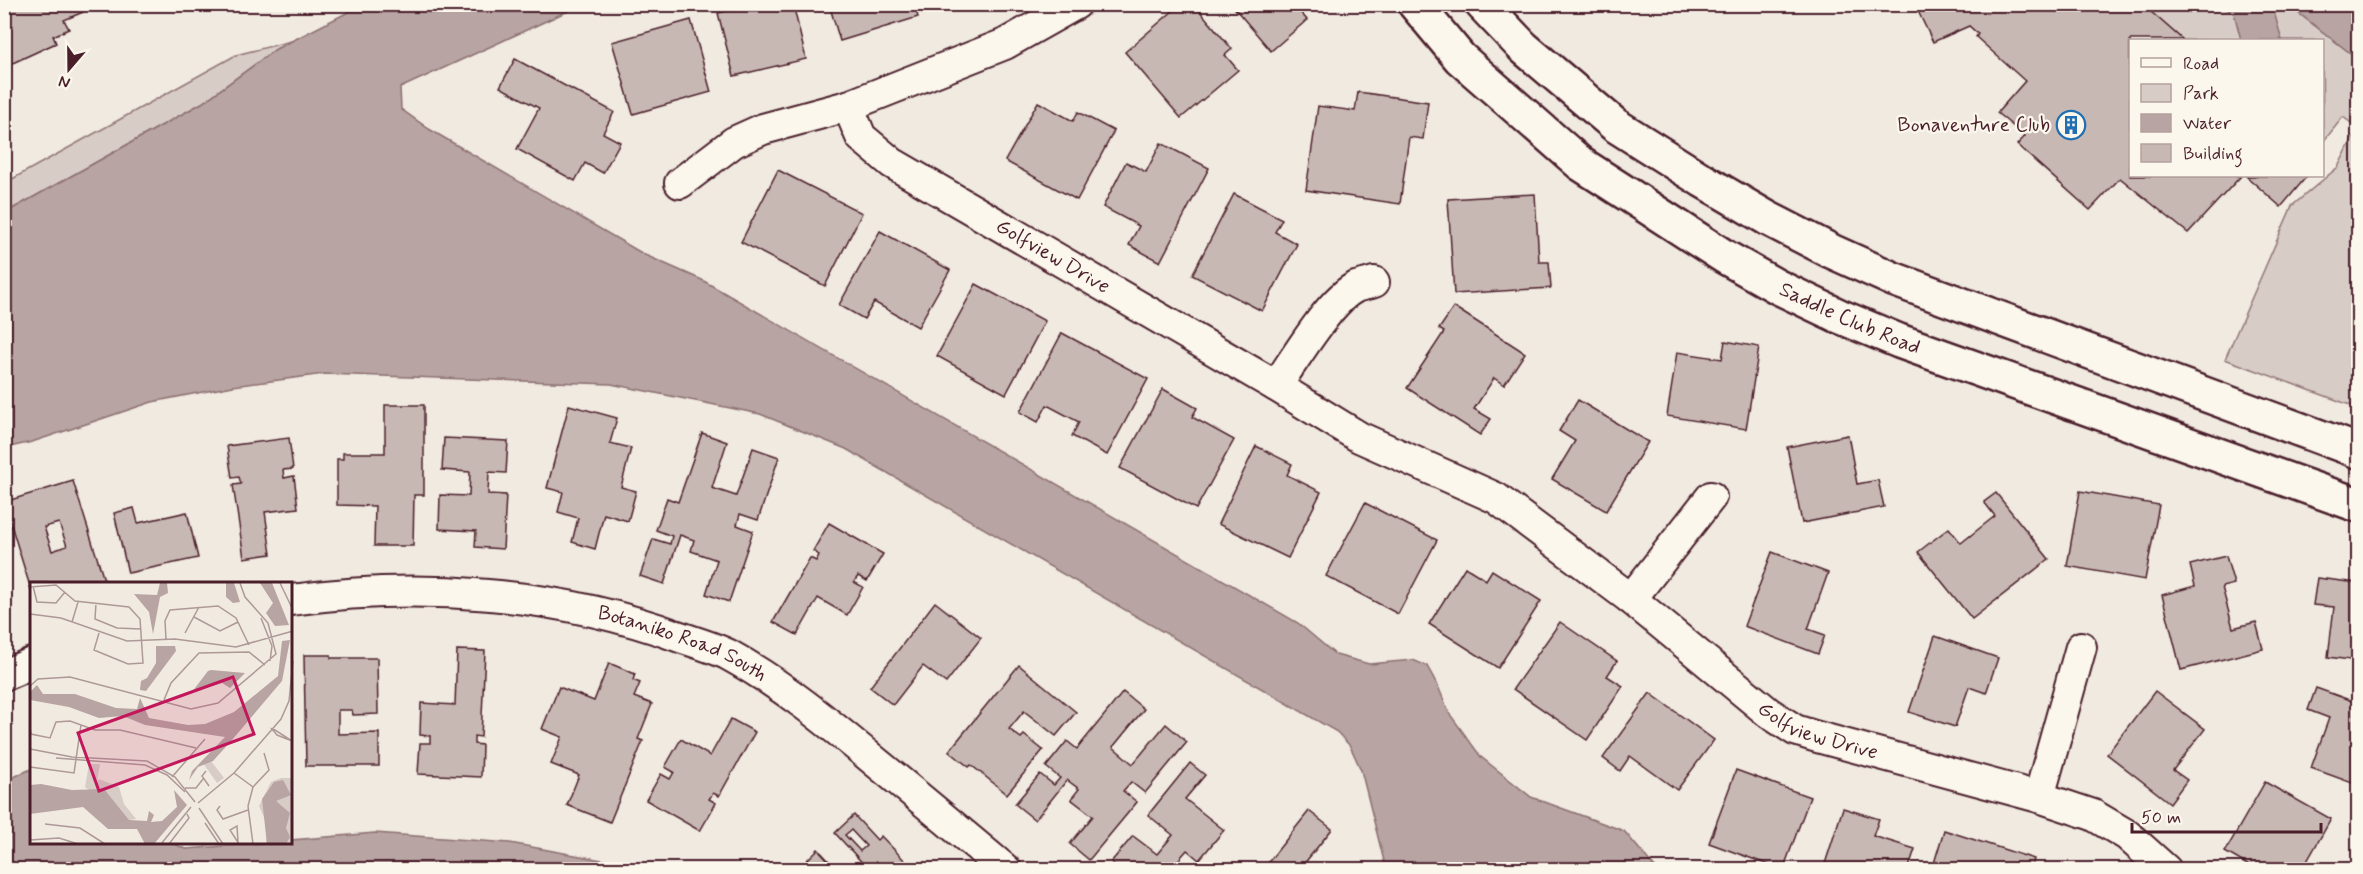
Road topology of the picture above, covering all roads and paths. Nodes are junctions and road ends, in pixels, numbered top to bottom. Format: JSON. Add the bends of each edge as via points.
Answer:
{"nodes":[{"id":1,"x":1076,"y":4,"type":"edge"},
{"id":2,"x":1415,"y":4,"type":"edge"},
{"id":3,"x":1482,"y":4,"type":"edge"},
{"id":4,"x":848,"y":106,"type":"junction"},
{"id":5,"x":680,"y":183,"type":"dead end"},
{"id":6,"x":1374,"y":282,"type":"dead end"},
{"id":7,"x":1276,"y":386,"type":"junction"},
{"id":8,"x":2358,"y":452,"type":"edge"},
{"id":9,"x":1711,"y":497,"type":"dead end"},
{"id":10,"x":2358,"y":505,"type":"edge"},
{"id":11,"x":1631,"y":599,"type":"junction"},
{"id":12,"x":292,"y":600,"type":"edge"},
{"id":13,"x":2081,"y":647,"type":"dead end"},
{"id":14,"x":30,"y":664,"type":"edge"},
{"id":15,"x":4,"y":675,"type":"edge"},
{"id":16,"x":2039,"y":797,"type":"junction"},
{"id":17,"x":1006,"y":870,"type":"edge"},
{"id":18,"x":2166,"y":870,"type":"edge"}],
"edges":[{"from":1,"to":4,"type":"street","via":[[1005,44]]},
{"from":2,"to":10,"type":"street","name":"Saddle Club Road","via":[[1460,58],[1581,164],[1778,287],[1899,341]]},
{"from":3,"to":8,"type":"street","via":[[1523,47],[1615,125],[1702,180],[1831,251],[1893,279]]},
{"from":4,"to":5,"type":"street","via":[[763,129],[734,142]]},
{"from":4,"to":7,"type":"street","name":"Golfview Drive","via":[[861,137],[892,163]]},
{"from":6,"to":7,"type":"street","via":[[1343,296]]},
{"from":7,"to":11,"type":"street","name":"Golfview Drive","via":[[1359,437],[1496,498]]},
{"from":9,"to":11,"type":"street"},
{"from":11,"to":16,"type":"street","name":"Golfview Drive","via":[[1795,730]]},
{"from":12,"to":17,"type":"street","name":"Botaniko Road South","via":[[412,592],[488,596],[640,622],[725,653],[801,700]]},
{"from":13,"to":16,"type":"street"},
{"from":14,"to":15,"type":"street"},
{"from":16,"to":18,"type":"street","name":"Golfview Drive","via":[[2093,815],[2127,835]]}]}
